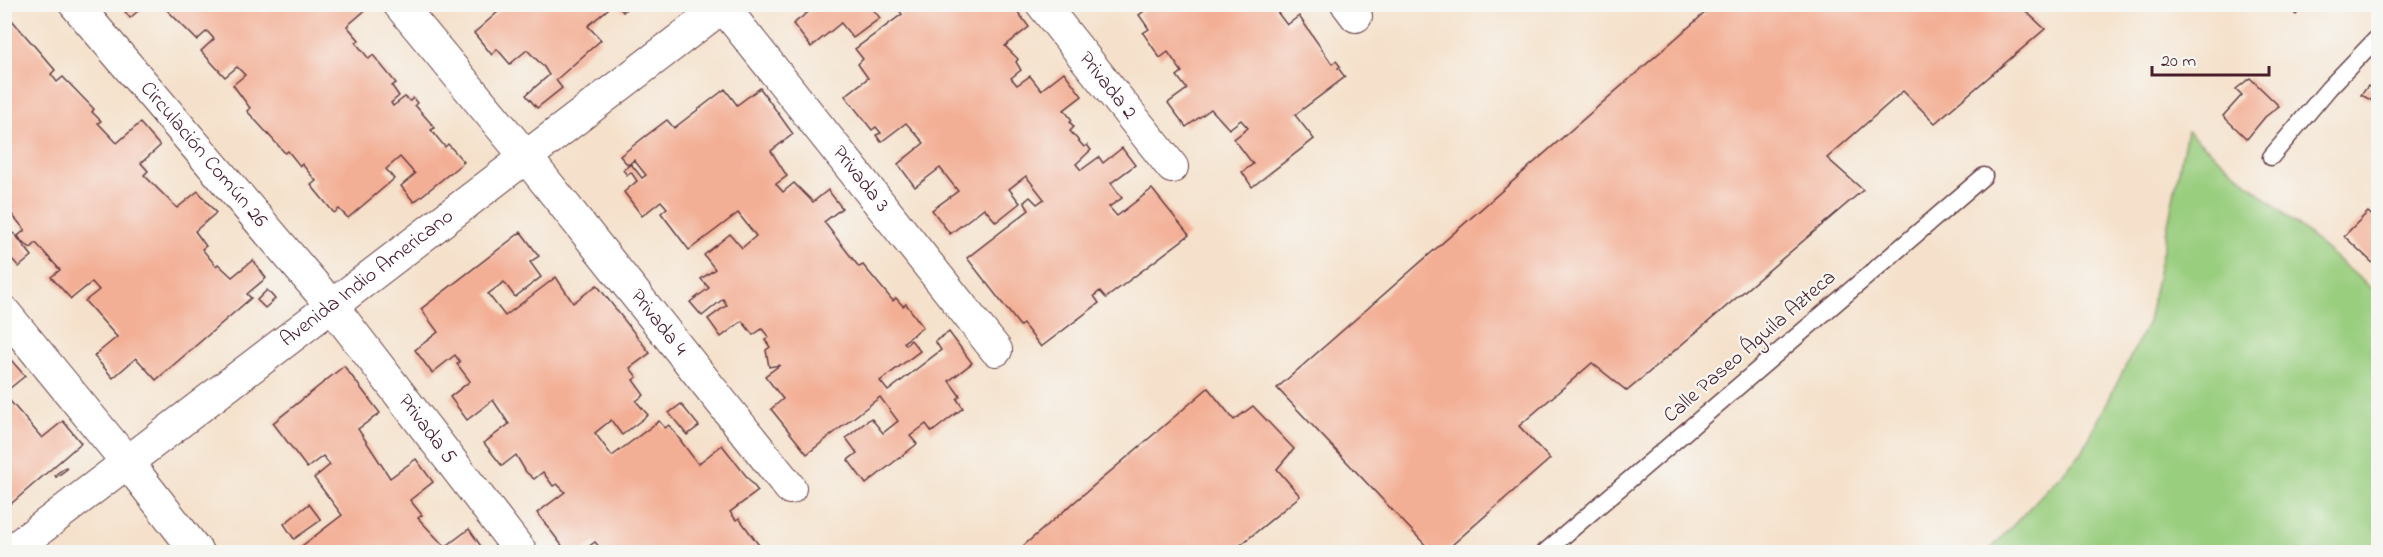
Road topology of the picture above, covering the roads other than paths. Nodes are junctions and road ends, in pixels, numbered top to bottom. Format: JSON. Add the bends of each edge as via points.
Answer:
{"nodes":[{"id":1,"x":75,"y":4,"type":"edge"},
{"id":2,"x":399,"y":4,"type":"edge"},
{"id":3,"x":1042,"y":4,"type":"edge"},
{"id":4,"x":723,"y":5,"type":"edge"},
{"id":5,"x":2379,"y":37,"type":"edge"},
{"id":6,"x":526,"y":157,"type":"junction"},
{"id":7,"x":2271,"y":158,"type":"dead end"},
{"id":8,"x":1172,"y":167,"type":"dead end"},
{"id":9,"x":1984,"y":176,"type":"dead end"},
{"id":10,"x":332,"y":306,"type":"junction"},
{"id":11,"x":4,"y":312,"type":"edge"},
{"id":12,"x":996,"y":350,"type":"dead end"},
{"id":13,"x":128,"y":462,"type":"junction"},
{"id":14,"x":790,"y":488,"type":"dead end"},
{"id":15,"x":10,"y":552,"type":"edge"},
{"id":16,"x":197,"y":552,"type":"edge"},
{"id":17,"x":521,"y":552,"type":"edge"},
{"id":18,"x":1545,"y":552,"type":"edge"}],
"edges":[{"from":1,"to":10,"type":"street","name":"Circulación Común 26"},
{"from":2,"to":6,"type":"street","name":"Privada 4"},
{"from":3,"to":8,"type":"street","name":"Privada 2"},
{"from":4,"to":6,"type":"street","name":"Avenida Indio Americano"},
{"from":4,"to":12,"type":"street","name":"Privada 3"},
{"from":5,"to":7,"type":"lane","via":[[2329,88]]},
{"from":6,"to":10,"type":"street","name":"Avenida Indio Americano"},
{"from":6,"to":14,"type":"street","name":"Privada 4"},
{"from":9,"to":18,"type":"lane","name":"Calle Paseo Águila Azteca"},
{"from":10,"to":13,"type":"street","name":"Avenida Indio Americano"},
{"from":10,"to":17,"type":"street","name":"Privada 5"},
{"from":11,"to":13,"type":"street"},
{"from":13,"to":15,"type":"street","name":"Avenida Indio Americano"},
{"from":13,"to":16,"type":"street"}]}
